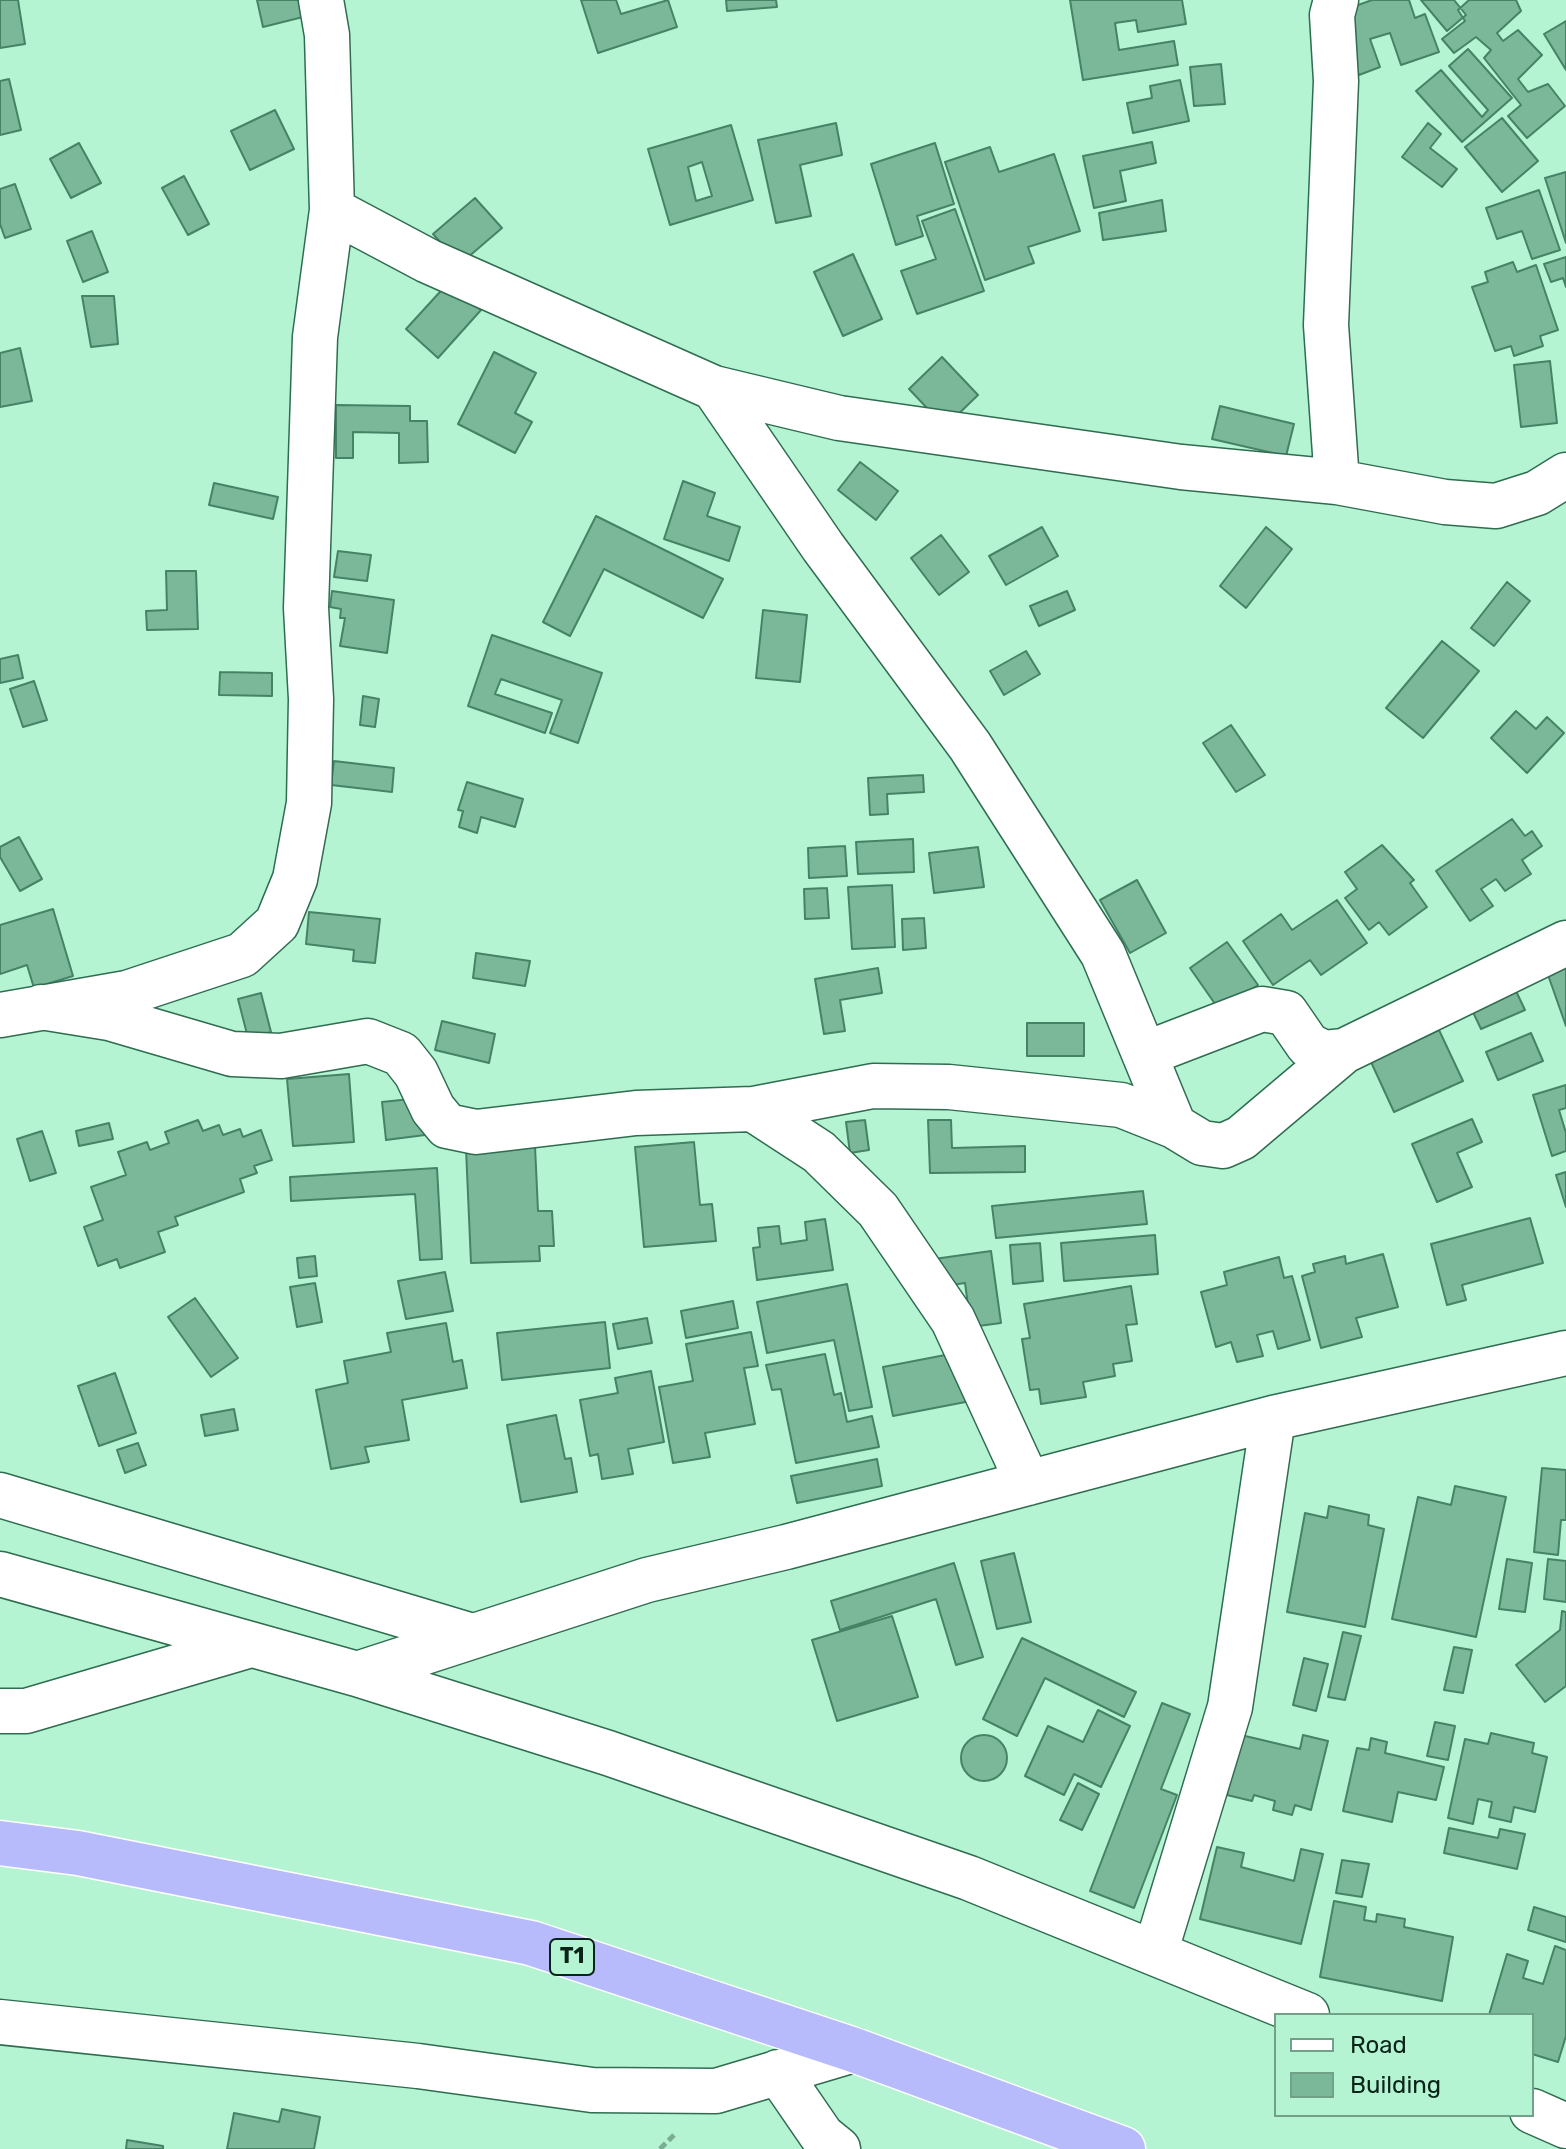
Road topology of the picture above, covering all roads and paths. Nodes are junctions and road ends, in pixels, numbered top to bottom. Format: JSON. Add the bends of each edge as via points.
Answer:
{"nodes":[{"id":1,"x":321,"y":0,"type":"edge"},
{"id":2,"x":1336,"y":0,"type":"edge"},
{"id":3,"x":332,"y":210,"type":"junction"},
{"id":4,"x":714,"y":388,"type":"junction"},
{"id":5,"x":1566,"y":475,"type":"edge"},
{"id":6,"x":1337,"y":482,"type":"junction"},
{"id":7,"x":1566,"y":943,"type":"edge"},
{"id":8,"x":20,"y":1011,"type":"edge"},
{"id":9,"x":1344,"y":1051,"type":"junction"},
{"id":10,"x":1145,"y":1054,"type":"junction"},
{"id":11,"x":753,"y":1109,"type":"junction"},
{"id":12,"x":1174,"y":1126,"type":"junction"},
{"id":13,"x":1566,"y":1353,"type":"edge"},
{"id":14,"x":1273,"y":1418,"type":"junction"},
{"id":15,"x":1028,"y":1483,"type":"junction"},
{"id":16,"x":0,"y":1495,"type":"edge"},
{"id":17,"x":0,"y":1574,"type":"edge"},
{"id":18,"x":469,"y":1635,"type":"junction"},
{"id":19,"x":251,"y":1645,"type":"junction"},
{"id":20,"x":357,"y":1674,"type":"junction"},
{"id":21,"x":0,"y":1711,"type":"edge"},
{"id":22,"x":0,"y":1843,"type":"edge"},
{"id":23,"x":1155,"y":1953,"type":"junction"},
{"id":24,"x":1302,"y":2013,"type":"edge"},
{"id":25,"x":0,"y":2022,"type":"edge"},
{"id":26,"x":854,"y":2050,"type":"junction"},
{"id":27,"x":778,"y":2072,"type":"junction"},
{"id":28,"x":1534,"y":2112,"type":"edge"},
{"id":29,"x":1566,"y":2126,"type":"edge"},
{"id":30,"x":838,"y":2149,"type":"edge"},
{"id":31,"x":1123,"y":2149,"type":"edge"}],
"edges":[{"from":1,"to":3,"type":"street","via":[[327,35]]},
{"from":2,"to":6,"type":"street","via":[[1326,325]]},
{"from":3,"to":4,"type":"street","via":[[428,261]]},
{"from":3,"to":8,"type":"street","via":[[315,337],[306,608],[309,803],[295,879],[277,923],[242,955],[127,993]]},
{"from":4,"to":6,"type":"street","via":[[839,418],[1181,467]]},
{"from":4,"to":10,"type":"street","via":[[970,746],[1103,954]]},
{"from":5,"to":6,"type":"street","via":[[1537,493],[1496,506]]},
{"from":7,"to":9,"type":"street"},
{"from":8,"to":11,"type":"street","via":[[109,1018],[232,1054],[281,1056],[368,1041],[401,1054],[447,1126],[476,1132],[636,1113]]},
{"from":9,"to":10,"type":"street","via":[[1324,1053],[1308,1045],[1286,1013],[1262,1009]]},
{"from":9,"to":12,"type":"street","via":[[1241,1138],[1223,1146],[1202,1143]]},
{"from":10,"to":12,"type":"street"},
{"from":11,"to":12,"type":"street","via":[[873,1086],[949,1087],[1121,1105]]},
{"from":11,"to":15,"type":"street","via":[[819,1152],[878,1210],[953,1320]]},
{"from":13,"to":14,"type":"street"},
{"from":14,"to":15,"type":"street"},
{"from":14,"to":23,"type":"street","via":[[1230,1707]]},
{"from":15,"to":18,"type":"street","via":[[647,1580]]},
{"from":16,"to":18,"type":"street"},
{"from":17,"to":19,"type":"street"},
{"from":18,"to":20,"type":"street"},
{"from":19,"to":20,"type":"street"},
{"from":19,"to":21,"type":"street","via":[[26,1711]]},
{"from":20,"to":23,"type":"street","via":[[608,1753],[939,1868]]},
{"from":22,"to":26,"type":"highway","number":"T1","via":[[78,1853],[531,1943]]},
{"from":23,"to":24,"type":"street"},
{"from":25,"to":27,"type":"street","via":[[592,2090],[716,2091]]},
{"from":26,"to":27,"type":"street"},
{"from":26,"to":31,"type":"highway","number":"T1"},
{"from":27,"to":30,"type":"street","via":[[822,2136]]},
{"from":28,"to":29,"type":"street"}]}
